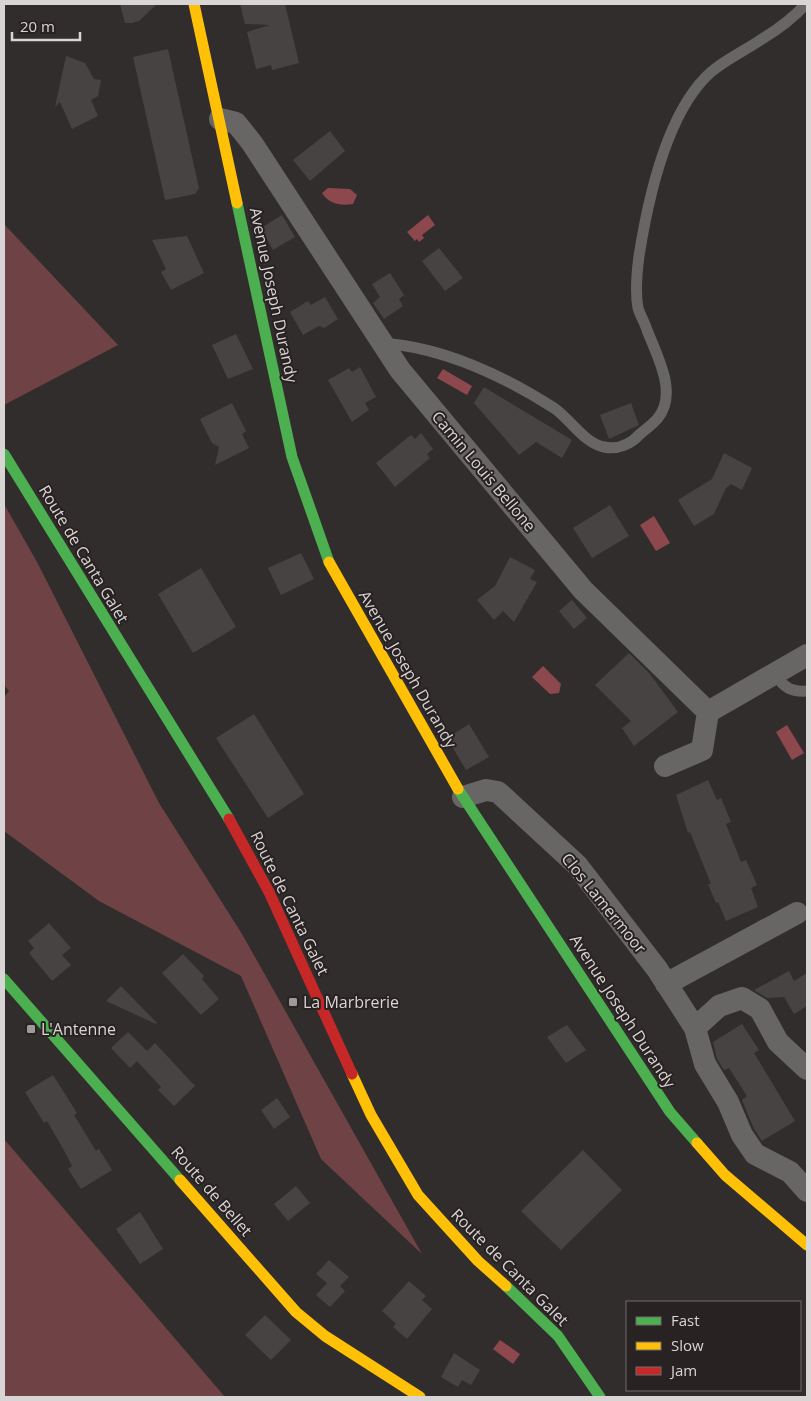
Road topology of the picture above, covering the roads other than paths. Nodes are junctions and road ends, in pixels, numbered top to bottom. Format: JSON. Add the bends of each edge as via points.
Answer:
{"nodes":[{"id":1,"x":194,"y":4,"type":"edge"},
{"id":2,"x":806,"y":4,"type":"edge"},
{"id":3,"x":220,"y":119,"type":"junction"},
{"id":4,"x":383,"y":343,"type":"junction"},
{"id":5,"x":4,"y":454,"type":"edge"},
{"id":6,"x":807,"y":655,"type":"edge"},
{"id":7,"x":775,"y":674,"type":"junction"},
{"id":8,"x":807,"y":691,"type":"edge"},
{"id":9,"x":708,"y":712,"type":"junction"},
{"id":10,"x":664,"y":766,"type":"dead end"},
{"id":11,"x":462,"y":797,"type":"junction"},
{"id":12,"x":797,"y":913,"type":"dead end"},
{"id":13,"x":4,"y":979,"type":"edge"},
{"id":14,"x":666,"y":984,"type":"junction"},
{"id":15,"x":695,"y":1028,"type":"junction"},
{"id":16,"x":807,"y":1069,"type":"edge"},
{"id":17,"x":807,"y":1191,"type":"edge"},
{"id":18,"x":807,"y":1244,"type":"edge"},
{"id":19,"x":420,"y":1397,"type":"edge"},
{"id":20,"x":600,"y":1397,"type":"edge"}],
"edges":[{"from":1,"to":3,"type":"street","name":"Avenue Joseph Durandy"},
{"from":2,"to":4,"type":"lane","via":[[765,38],[712,71],[681,110],[668,137],[643,237],[638,275],[638,308],[660,364],[666,385],[666,402],[659,417],[634,440],[618,448],[604,447],[556,410],[496,375],[450,356],[414,346]]},
{"from":3,"to":4,"type":"street","name":"Camin Louis Bellone","via":[[236,123],[252,144]]},
{"from":3,"to":11,"type":"street","name":"Avenue Joseph Durandy","via":[[292,457],[310,514],[330,565]]},
{"from":4,"to":9,"type":"street","name":"Camin Louis Bellone","via":[[400,370],[583,590]]},
{"from":5,"to":20,"type":"street","name":"Route de Canta Galet","via":[[238,834],[269,892],[371,1115],[414,1187],[447,1229],[558,1336]]},
{"from":6,"to":7,"type":"street"},
{"from":7,"to":8,"type":"lane","via":[[786,688],[795,692]]},
{"from":7,"to":9,"type":"street"},
{"from":9,"to":10,"type":"street","via":[[702,750]]},
{"from":11,"to":14,"type":"street","name":"Clos Lamermoor","via":[[486,790],[498,792],[509,800],[578,865]]},
{"from":11,"to":18,"type":"street","name":"Avenue Joseph Durandy","via":[[670,1112],[725,1175]]},
{"from":12,"to":14,"type":"street"},
{"from":13,"to":19,"type":"street","name":"Route de Bellet","via":[[296,1312],[325,1336]]},
{"from":14,"to":15,"type":"street","name":"Clos Lamermoor"},
{"from":15,"to":16,"type":"street","via":[[719,1006],[742,998],[760,1009],[778,1042]]},
{"from":15,"to":17,"type":"street","name":"Clos Lamermoor","via":[[705,1064],[755,1154],[790,1172]]}]}
